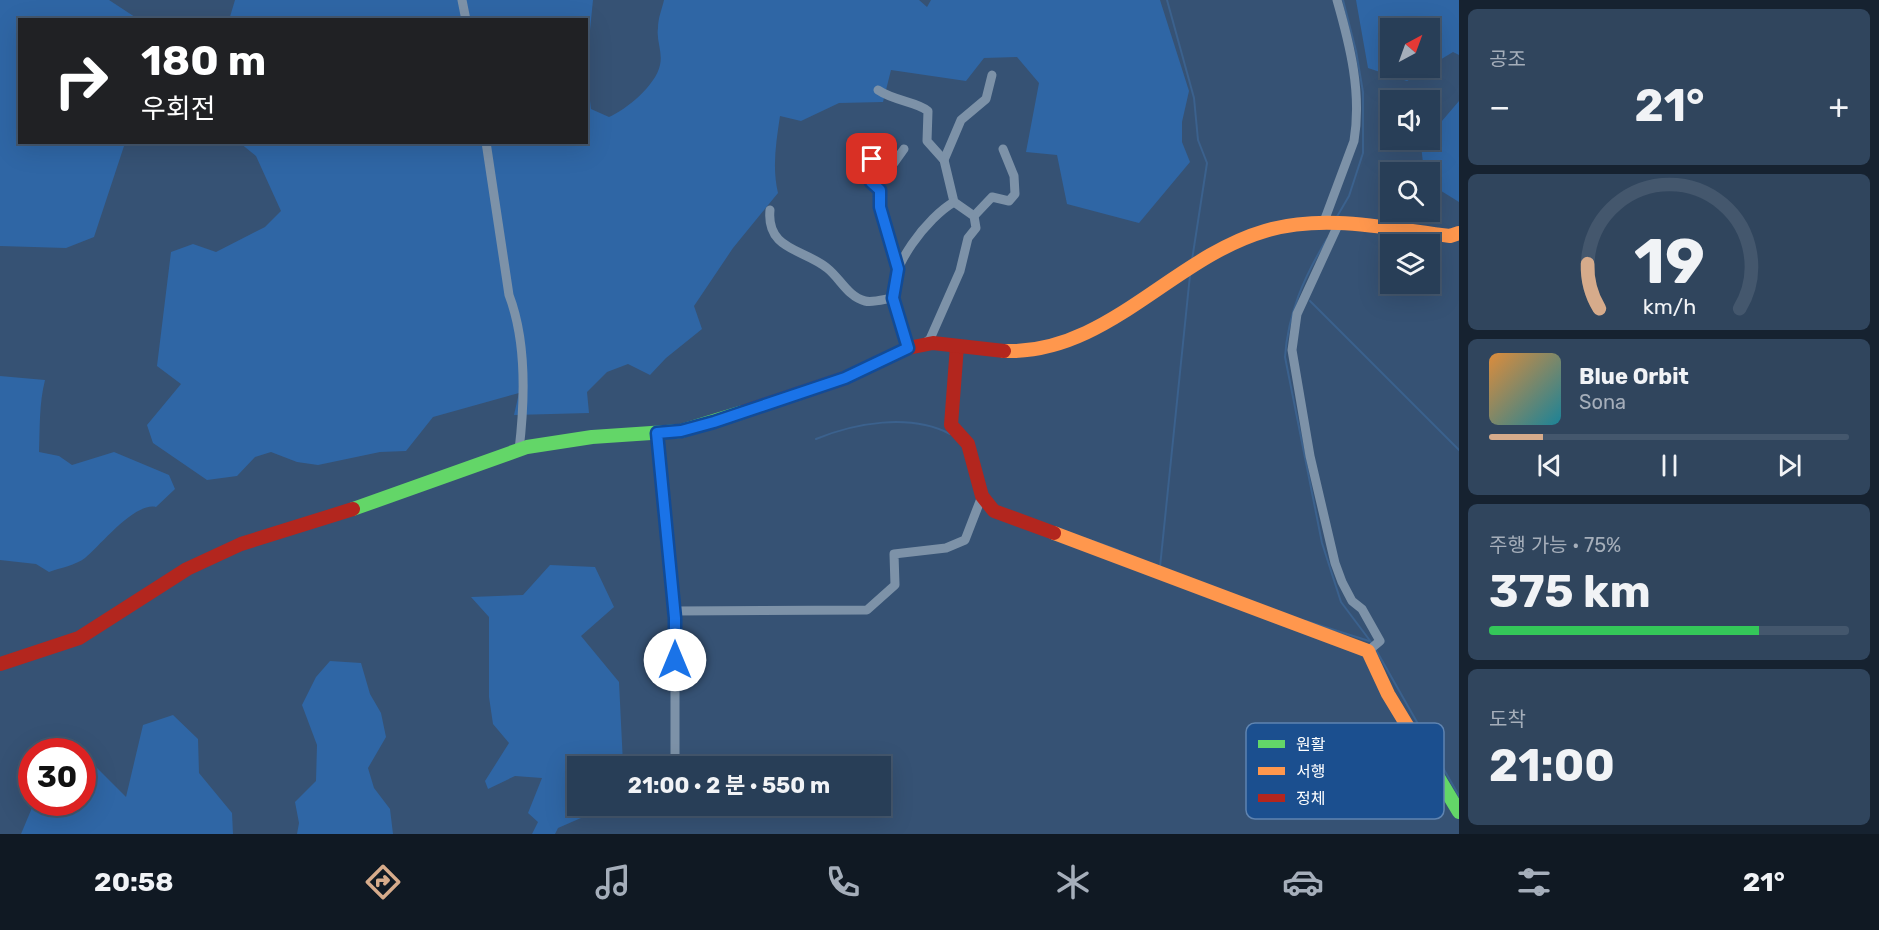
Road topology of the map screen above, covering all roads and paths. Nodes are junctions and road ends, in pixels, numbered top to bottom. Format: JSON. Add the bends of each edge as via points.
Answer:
{"nodes":[{"id":1,"x":462,"y":0,"type":"edge"},
{"id":2,"x":1337,"y":0,"type":"edge"},
{"id":3,"x":466,"y":18,"type":"edge"},
{"id":4,"x":992,"y":75,"type":"dead end"},
{"id":5,"x":878,"y":90,"type":"dead end"},
{"id":6,"x":486,"y":144,"type":"edge"},
{"id":7,"x":1003,"y":149,"type":"dead end"},
{"id":8,"x":904,"y":150,"type":"dead end"},
{"id":9,"x":944,"y":160,"type":"junction"},
{"id":10,"x":954,"y":202,"type":"junction"},
{"id":11,"x":770,"y":210,"type":"dead end"},
{"id":12,"x":974,"y":216,"type":"junction"},
{"id":13,"x":1330,"y":224,"type":"junction"},
{"id":14,"x":1459,"y":233,"type":"edge"},
{"id":15,"x":898,"y":269,"type":"junction"},
{"id":16,"x":893,"y":298,"type":"junction"},
{"id":17,"x":957,"y":346,"type":"junction"},
{"id":18,"x":915,"y":347,"type":"junction"},
{"id":19,"x":657,"y":433,"type":"junction"},
{"id":20,"x":519,"y":450,"type":"junction"},
{"id":21,"x":982,"y":496,"type":"junction"},
{"id":22,"x":675,"y":611,"type":"junction"},
{"id":23,"x":1368,"y":651,"type":"junction"},
{"id":24,"x":0,"y":664,"type":"edge"},
{"id":25,"x":1406,"y":723,"type":"edge"},
{"id":26,"x":675,"y":756,"type":"edge"},
{"id":27,"x":1444,"y":787,"type":"edge"},
{"id":28,"x":1459,"y":812,"type":"edge"}],
"edges":[{"from":1,"to":3,"type":"street"},
{"from":2,"to":13,"type":"street","via":[[1351,52],[1357,126]]},
{"from":4,"to":9,"type":"street","via":[[986,99],[961,120]]},
{"from":5,"to":9,"type":"street","via":[[889,98],[928,111],[927,141]]},
{"from":6,"to":20,"type":"street","via":[[523,382]]},
{"from":7,"to":12,"type":"street","via":[[1014,176],[1015,194],[1009,201],[992,197]]},
{"from":8,"to":15,"type":"street","via":[[894,163],[877,153],[872,159],[871,182],[880,190],[880,207]]},
{"from":9,"to":10,"type":"street"},
{"from":10,"to":12,"type":"street"},
{"from":10,"to":15,"type":"street","via":[[931,219]]},
{"from":11,"to":16,"type":"street","via":[[772,228],[789,249],[826,267],[857,298],[868,302]]},
{"from":12,"to":18,"type":"street","via":[[976,228],[968,238],[960,271],[930,339]]},
{"from":13,"to":14,"type":"street","via":[[1450,236]]},
{"from":13,"to":17,"type":"street","via":[[1263,231],[1224,249],[1093,330],[1054,346],[1016,351]]},
{"from":13,"to":23,"type":"street","via":[[1297,314],[1292,350],[1310,456],[1335,563],[1341,582],[1380,641]]},
{"from":15,"to":16,"type":"street"},
{"from":16,"to":18,"type":"street"},
{"from":17,"to":18,"type":"street"},
{"from":17,"to":21,"type":"street","via":[[951,424],[968,444]]},
{"from":18,"to":19,"type":"street","via":[[845,378],[714,422]]},
{"from":19,"to":20,"type":"street","via":[[592,437]]},
{"from":19,"to":22,"type":"street"},
{"from":20,"to":24,"type":"street","via":[[357,508],[241,544],[187,570],[80,638]]},
{"from":21,"to":22,"type":"street","via":[[965,540],[946,548],[894,554],[895,585],[867,610]]},
{"from":21,"to":23,"type":"street","via":[[994,511]]},
{"from":22,"to":26,"type":"street"},
{"from":23,"to":25,"type":"street"},
{"from":27,"to":28,"type":"street"}]}
